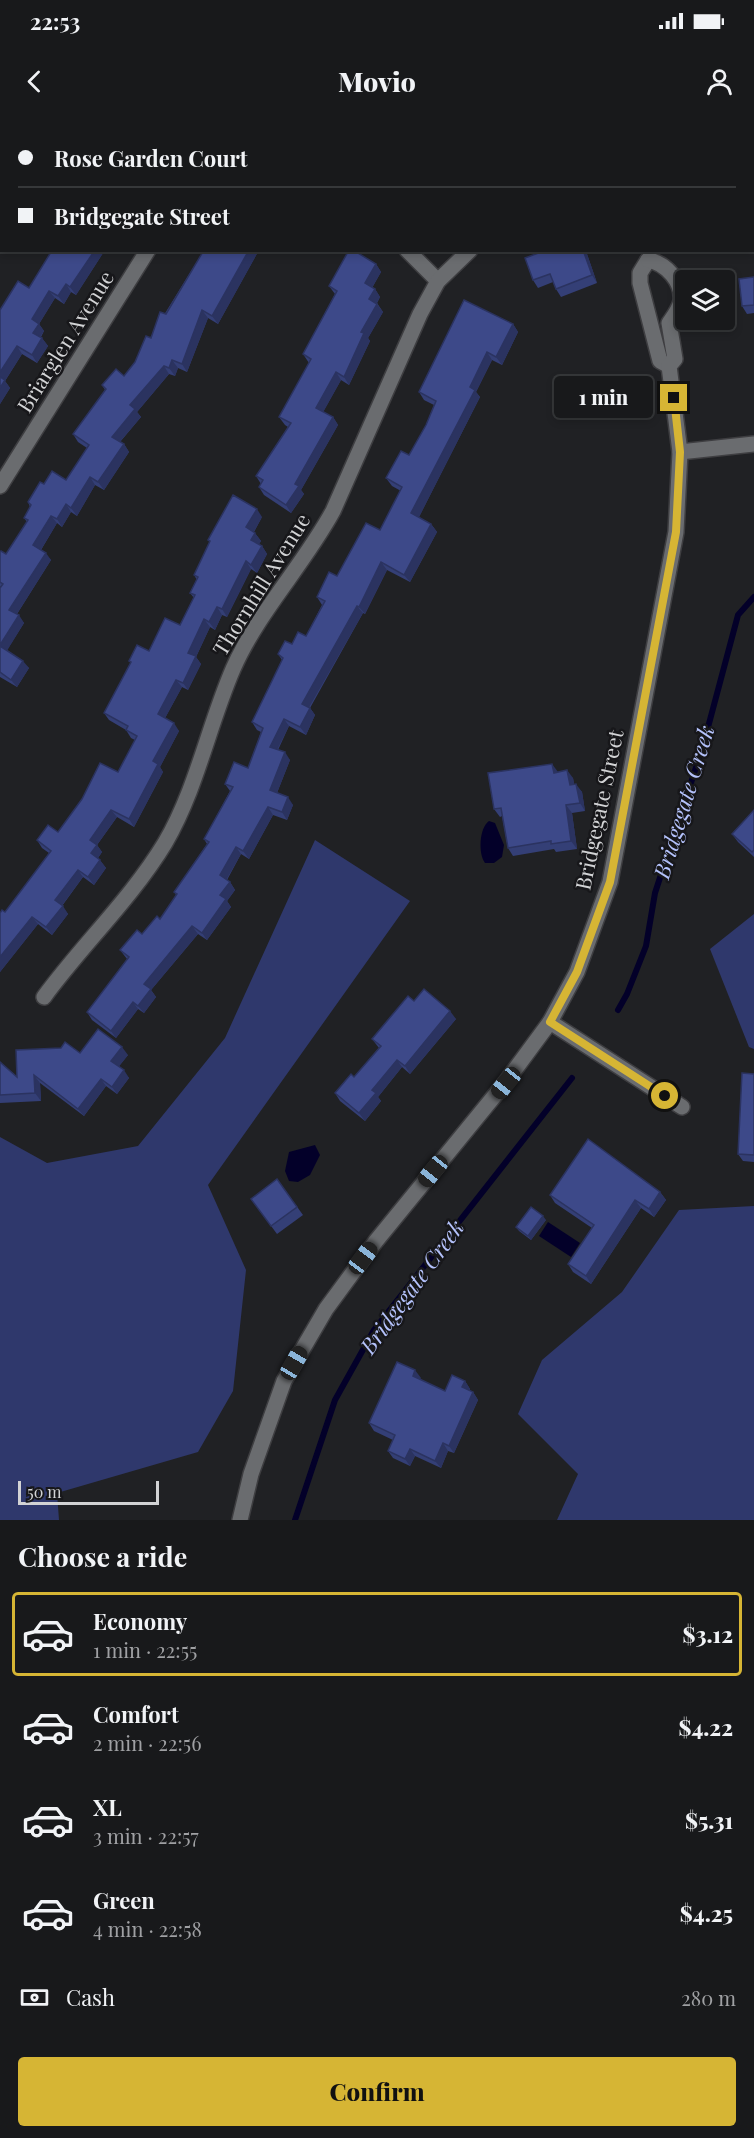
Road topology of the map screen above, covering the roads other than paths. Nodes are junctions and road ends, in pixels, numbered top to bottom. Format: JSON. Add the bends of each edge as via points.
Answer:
{"nodes":[{"id":1,"x":147,"y":252,"type":"edge"},
{"id":2,"x":409,"y":252,"type":"edge"},
{"id":3,"x":469,"y":252,"type":"edge"},
{"id":4,"x":646,"y":255,"type":"edge"},
{"id":5,"x":438,"y":281,"type":"junction"},
{"id":6,"x":650,"y":318,"type":"junction"},
{"id":7,"x":669,"y":323,"type":"junction"},
{"id":8,"x":669,"y":366,"type":"junction"},
{"id":9,"x":754,"y":444,"type":"edge"},
{"id":10,"x":680,"y":452,"type":"junction"},
{"id":11,"x":0,"y":486,"type":"edge"},
{"id":12,"x":44,"y":997,"type":"dead end"},
{"id":13,"x":550,"y":1022,"type":"junction"},
{"id":14,"x":682,"y":1107,"type":"dead end"},
{"id":15,"x":240,"y":1520,"type":"edge"}],
"edges":[{"from":1,"to":11,"type":"street","name":"Briarglen Avenue"},
{"from":2,"to":5,"type":"street"},
{"from":3,"to":5,"type":"street","name":"Thornhill Avenue"},
{"from":4,"to":6,"type":"street","name":"Bridgegate Street","via":[[640,283]]},
{"from":4,"to":7,"type":"street","name":"Bridgegate Street","via":[[665,268],[680,289],[678,310]]},
{"from":5,"to":12,"type":"street","name":"Thornhill Avenue","via":[[333,512],[253,632],[234,669],[183,812],[143,875]]},
{"from":6,"to":7,"type":"street"},
{"from":6,"to":8,"type":"street","name":"Bridgegate Street","via":[[660,361]]},
{"from":7,"to":8,"type":"street","name":"Bridgegate Street","via":[[675,359]]},
{"from":8,"to":10,"type":"street","name":"Bridgegate Street"},
{"from":9,"to":10,"type":"street"},
{"from":10,"to":13,"type":"street","name":"Bridgegate Street","via":[[676,532],[610,882],[577,972]]},
{"from":13,"to":14,"type":"street"},
{"from":13,"to":15,"type":"street","name":"Bridgegate Street","via":[[326,1309],[284,1381],[251,1474]]}]}
